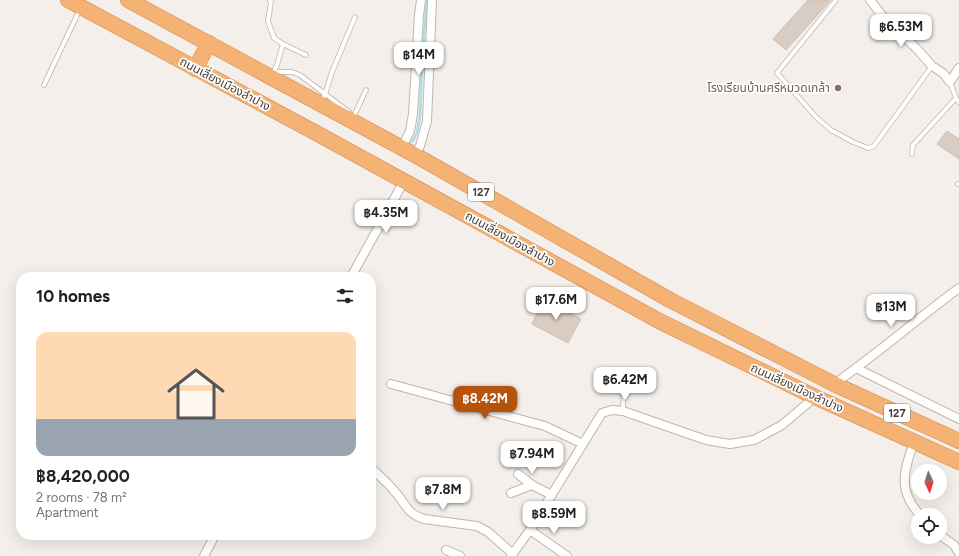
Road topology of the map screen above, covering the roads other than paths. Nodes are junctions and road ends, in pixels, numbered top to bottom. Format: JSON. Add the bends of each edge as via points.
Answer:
{"nodes":[{"id":1,"x":128,"y":0,"type":"edge"},
{"id":2,"x":270,"y":0,"type":"edge"},
{"id":3,"x":421,"y":0,"type":"edge"},
{"id":4,"x":432,"y":0,"type":"edge"},
{"id":5,"x":836,"y":0,"type":"edge"},
{"id":6,"x":870,"y":0,"type":"edge"},
{"id":7,"x":74,"y":3,"type":"edge"},
{"id":8,"x":355,"y":17,"type":"dead end"},
{"id":9,"x":209,"y":43,"type":"junction"},
{"id":10,"x":283,"y":44,"type":"junction"},
{"id":11,"x":417,"y":53,"type":"junction"},
{"id":12,"x":430,"y":54,"type":"junction"},
{"id":13,"x":306,"y":55,"type":"dead end"},
{"id":14,"x":932,"y":66,"type":"junction"},
{"id":15,"x":959,"y":68,"type":"edge"},
{"id":16,"x":195,"y":69,"type":"junction"},
{"id":17,"x":273,"y":74,"type":"junction"},
{"id":18,"x":950,"y":82,"type":"junction"},
{"id":19,"x":44,"y":85,"type":"dead end"},
{"id":20,"x":366,"y":90,"type":"dead end"},
{"id":21,"x":323,"y":98,"type":"junction"},
{"id":22,"x":957,"y":100,"type":"edge"},
{"id":23,"x":353,"y":118,"type":"junction"},
{"id":24,"x":409,"y":151,"type":"junction"},
{"id":25,"x":912,"y":154,"type":"dead end"},
{"id":26,"x":404,"y":181,"type":"junction"},
{"id":27,"x":354,"y":272,"type":"edge"},
{"id":28,"x":959,"y":288,"type":"edge"},
{"id":29,"x":856,"y":368,"type":"junction"},
{"id":30,"x":624,"y":377,"type":"dead end"},
{"id":31,"x":391,"y":384,"type":"dead end"},
{"id":32,"x":834,"y":384,"type":"junction"},
{"id":33,"x":815,"y":397,"type":"junction"},
{"id":34,"x":623,"y":411,"type":"junction"},
{"id":35,"x":959,"y":419,"type":"edge"},
{"id":36,"x":959,"y":441,"type":"edge"},
{"id":37,"x":914,"y":442,"type":"junction"},
{"id":38,"x":583,"y":444,"type":"junction"},
{"id":39,"x":959,"y":462,"type":"edge"},
{"id":40,"x":376,"y":473,"type":"edge"},
{"id":41,"x":518,"y":474,"type":"dead end"},
{"id":42,"x":532,"y":485,"type":"junction"},
{"id":43,"x":511,"y":493,"type":"dead end"},
{"id":44,"x":552,"y":495,"type":"junction"},
{"id":45,"x":914,"y":508,"type":"edge"},
{"id":46,"x":530,"y":530,"type":"junction"},
{"id":47,"x":212,"y":540,"type":"edge"},
{"id":48,"x":947,"y":540,"type":"edge"},
{"id":49,"x":446,"y":550,"type":"dead end"},
{"id":50,"x":959,"y":553,"type":"edge"},
{"id":51,"x":512,"y":555,"type":"edge"},
{"id":52,"x":204,"y":556,"type":"edge"},
{"id":53,"x":460,"y":556,"type":"edge"},
{"id":54,"x":567,"y":556,"type":"edge"}],
"edges":[{"from":1,"to":9,"type":"highway","name":"ถนนเลี่ยงเมืองลำปาง","number":"127"},
{"from":2,"to":10,"type":"lane","via":[[268,21],[274,38]]},
{"from":3,"to":11,"type":"street"},
{"from":4,"to":12,"type":"street"},
{"from":5,"to":14,"type":"lane","via":[[777,73],[831,130],[868,148],[874,146]]},
{"from":6,"to":14,"type":"street","via":[[884,18]]},
{"from":7,"to":16,"type":"highway","name":"ถนนเลี่ยงเมืองลำปาง","number":"127"},
{"from":7,"to":19,"type":"lane"},
{"from":8,"to":21,"type":"lane"},
{"from":9,"to":16,"type":"highway"},
{"from":9,"to":17,"type":"highway","name":"ถนนเลี่ยงเมืองลำปาง","number":"127"},
{"from":10,"to":13,"type":"lane"},
{"from":10,"to":17,"type":"lane"},
{"from":11,"to":12,"type":"street"},
{"from":11,"to":24,"type":"street"},
{"from":12,"to":24,"type":"street","via":[[427,121],[420,146]]},
{"from":14,"to":18,"type":"street","via":[[943,73]]},
{"from":15,"to":18,"type":"street"},
{"from":16,"to":26,"type":"highway","name":"ถนนเลี่ยงเมืองลำปาง","number":"127"},
{"from":17,"to":21,"type":"highway","name":"ถนนเลี่ยงเมืองลำปาง","number":"127"},
{"from":18,"to":22,"type":"lane"},
{"from":20,"to":23,"type":"lane"},
{"from":21,"to":23,"type":"highway","name":"ถนนเลี่ยงเมืองลำปาง","number":"127"},
{"from":22,"to":25,"type":"lane","via":[[913,145]]},
{"from":23,"to":24,"type":"highway","name":"ถนนเลี่ยงเมืองลำปาง","number":"127"},
{"from":24,"to":32,"type":"highway","name":"ถนนเลี่ยงเมืองลำปาง","number":"127","via":[[670,300]]},
{"from":26,"to":27,"type":"street"},
{"from":26,"to":33,"type":"highway","name":"ถนนเลี่ยงเมืองลำปาง","number":"127","via":[[661,322]]},
{"from":28,"to":29,"type":"street"},
{"from":29,"to":32,"type":"street"},
{"from":29,"to":35,"type":"street"},
{"from":30,"to":34,"type":"lane"},
{"from":31,"to":38,"type":"street","via":[[545,426]]},
{"from":32,"to":36,"type":"highway","name":"ถนนเลี่ยงเมืองลำปาง","number":"127"},
{"from":33,"to":34,"type":"street","via":[[782,425],[754,440],[730,444],[706,440]]},
{"from":33,"to":37,"type":"highway","name":"ถนนเลี่ยงเมืองลำปาง","number":"127"},
{"from":34,"to":38,"type":"street","via":[[612,410],[602,414]]},
{"from":37,"to":39,"type":"highway","name":"ถนนเลี่ยงเมืองลำปาง","number":"127"},
{"from":37,"to":45,"type":"street","via":[[906,464],[904,484]]},
{"from":38,"to":44,"type":"street"},
{"from":40,"to":51,"type":"street","via":[[416,516],[476,526],[488,532]]},
{"from":41,"to":42,"type":"street"},
{"from":42,"to":43,"type":"street"},
{"from":42,"to":44,"type":"street"},
{"from":44,"to":46,"type":"street"},
{"from":46,"to":51,"type":"street"},
{"from":46,"to":54,"type":"street"},
{"from":47,"to":52,"type":"street"},
{"from":48,"to":50,"type":"street"},
{"from":49,"to":53,"type":"street"}]}
